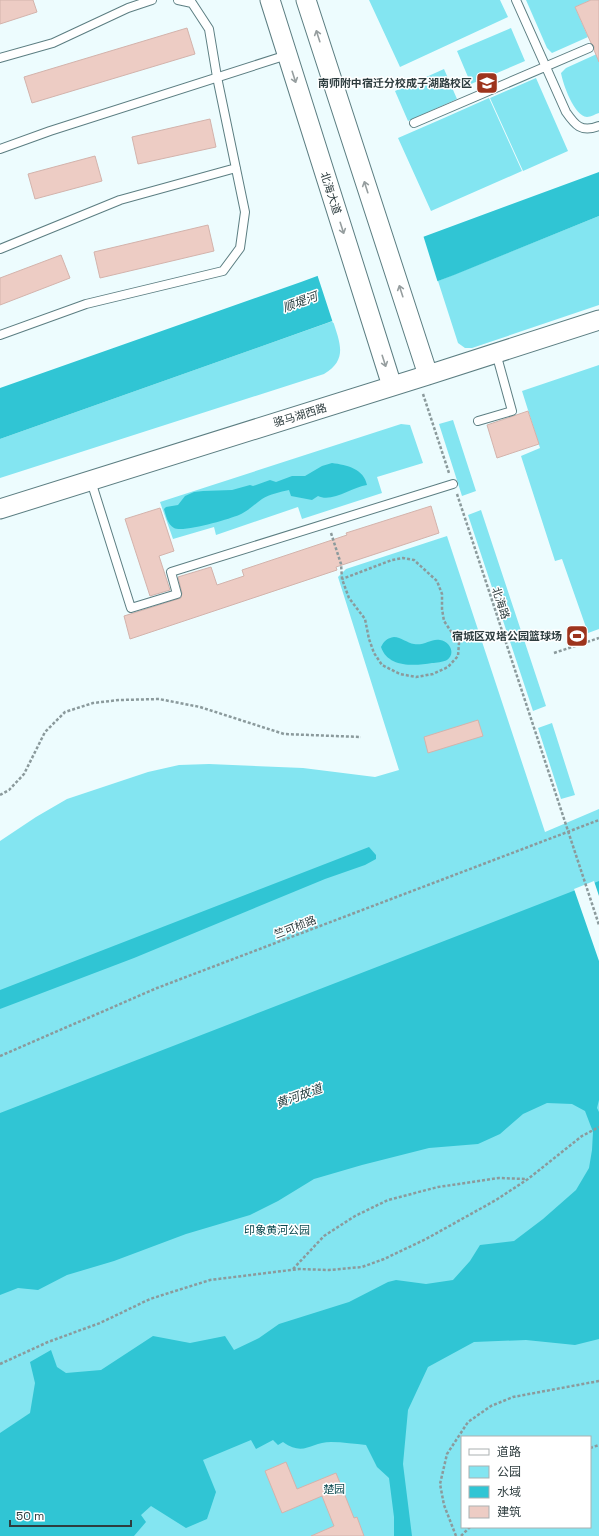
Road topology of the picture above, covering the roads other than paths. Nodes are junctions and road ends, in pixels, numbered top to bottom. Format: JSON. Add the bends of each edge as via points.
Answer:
{"nodes":[{"id":1,"x":152,"y":0,"type":"edge"},
{"id":2,"x":178,"y":0,"type":"edge"},
{"id":3,"x":270,"y":0,"type":"edge"},
{"id":4,"x":306,"y":0,"type":"edge"},
{"id":5,"x":516,"y":0,"type":"edge"},
{"id":6,"x":589,"y":48,"type":"dead end"},
{"id":7,"x":287,"y":55,"type":"junction"},
{"id":8,"x":0,"y":58,"type":"edge"},
{"id":9,"x":546,"y":66,"type":"junction"},
{"id":10,"x":217,"y":77,"type":"junction"},
{"id":11,"x":414,"y":123,"type":"dead end"},
{"id":12,"x":599,"y":126,"type":"edge"},
{"id":13,"x":0,"y":149,"type":"edge"},
{"id":14,"x":236,"y":168,"type":"junction"},
{"id":15,"x":0,"y":248,"type":"edge"},
{"id":16,"x":599,"y":320,"type":"edge"},
{"id":17,"x":0,"y":335,"type":"edge"},
{"id":18,"x":496,"y":353,"type":"junction"},
{"id":19,"x":423,"y":377,"type":"junction"},
{"id":20,"x":392,"y":386,"type":"junction"},
{"id":21,"x":478,"y":421,"type":"dead end"},
{"id":22,"x":91,"y":481,"type":"junction"},
{"id":23,"x":453,"y":484,"type":"road end"},
{"id":24,"x":0,"y":509,"type":"edge"}],
"edges":[{"from":1,"to":8,"type":"lane","via":[[128,8],[53,43]]},
{"from":2,"to":10,"type":"lane","via":[[192,3],[208,29]]},
{"from":3,"to":7,"type":"street","name":"北海大道"},
{"from":19,"to":4,"type":"street","one_way":true,"via":[[413,328]]},
{"from":5,"to":9,"type":"lane"},
{"from":6,"to":9,"type":"lane"},
{"from":7,"to":10,"type":"lane"},
{"from":7,"to":20,"type":"street","name":"北海大道","one_way":true},
{"from":9,"to":11,"type":"lane"},
{"from":9,"to":12,"type":"lane","via":[[573,123],[580,128]]},
{"from":10,"to":13,"type":"lane"},
{"from":10,"to":14,"type":"lane"},
{"from":14,"to":15,"type":"lane","via":[[120,200]]},
{"from":14,"to":17,"type":"lane","via":[[245,212],[240,248],[223,271],[86,304]]},
{"from":16,"to":18,"type":"street","name":"骆马湖西路"},
{"from":18,"to":19,"type":"street","name":"骆马湖西路"},
{"from":18,"to":21,"type":"lane","via":[[512,411]]},
{"from":19,"to":20,"type":"street","name":"骆马湖西路"},
{"from":20,"to":22,"type":"street","name":"骆马湖西路"},
{"from":22,"to":23,"type":"lane","via":[[131,608],[177,594],[171,572]]},
{"from":22,"to":24,"type":"street","name":"骆马湖西路"}]}
